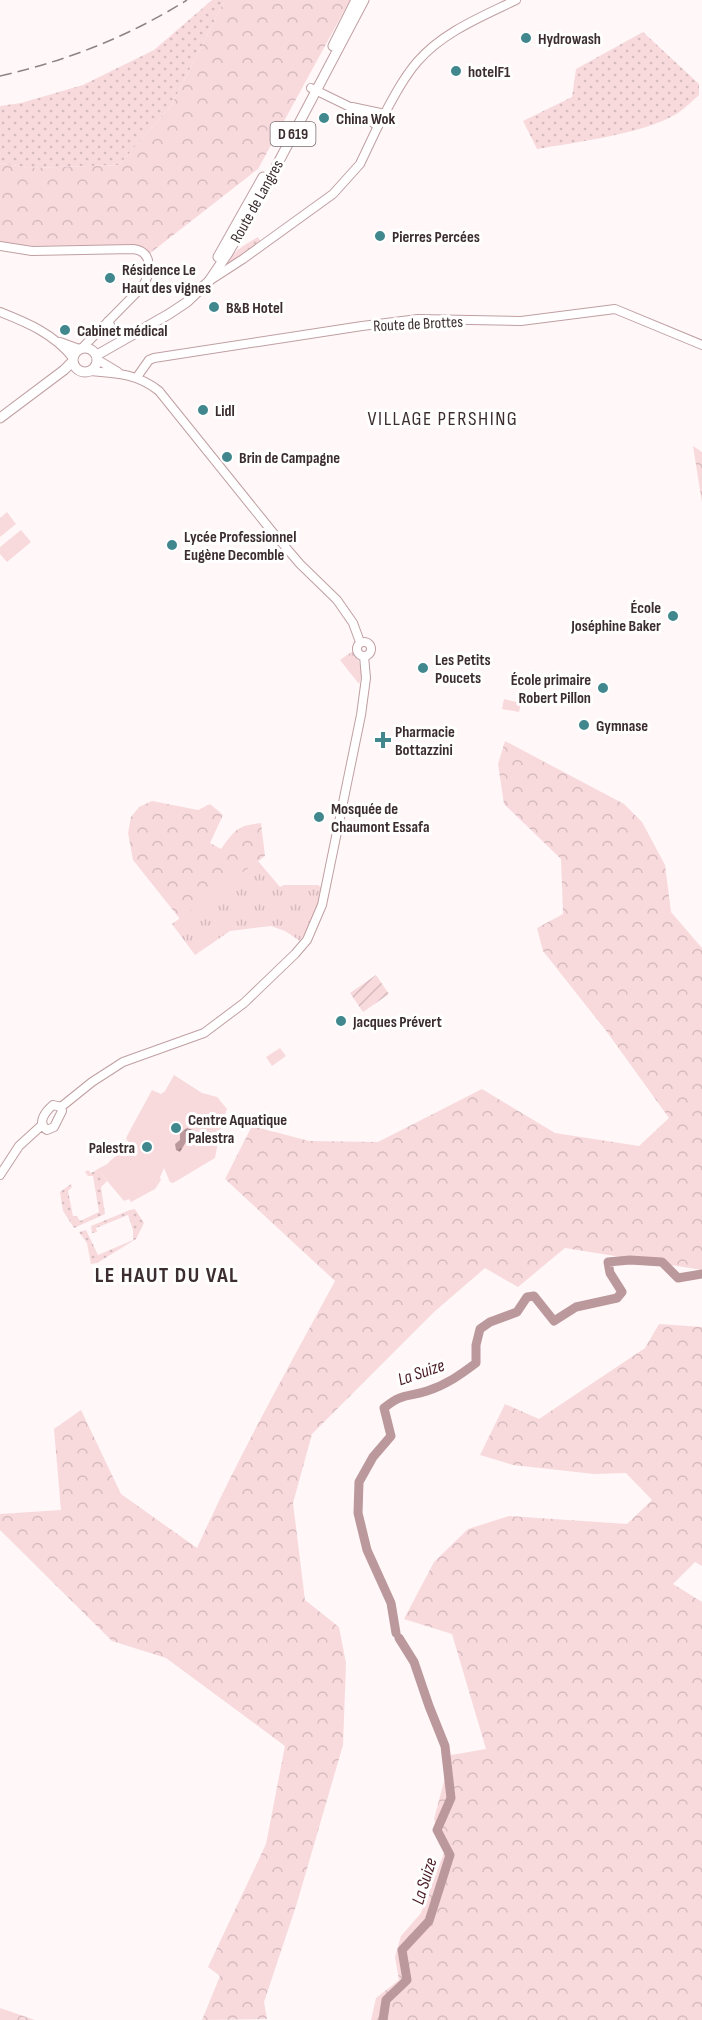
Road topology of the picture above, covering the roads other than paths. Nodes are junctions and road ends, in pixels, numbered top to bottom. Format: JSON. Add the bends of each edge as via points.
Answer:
{"nodes":[{"id":1,"x":357,"y":0,"type":"edge"},
{"id":2,"x":364,"y":0,"type":"edge"},
{"id":3,"x":516,"y":0,"type":"edge"},
{"id":4,"x":314,"y":89,"type":"junction"},
{"id":5,"x":348,"y":106,"type":"junction"},
{"id":6,"x":385,"y":114,"type":"junction"},
{"id":7,"x":378,"y":126,"type":"junction"},
{"id":8,"x":0,"y":246,"type":"edge"},
{"id":9,"x":209,"y":281,"type":"junction"},
{"id":10,"x":0,"y":312,"type":"edge"},
{"id":11,"x":108,"y":321,"type":"junction"},
{"id":12,"x":121,"y":335,"type":"junction"},
{"id":13,"x":58,"y":342,"type":"junction"},
{"id":14,"x":702,"y":345,"type":"edge"},
{"id":15,"x":90,"y":352,"type":"junction"},
{"id":16,"x":73,"y":360,"type":"junction"},
{"id":17,"x":86,"y":372,"type":"junction"},
{"id":18,"x":119,"y":372,"type":"junction"},
{"id":19,"x":137,"y":378,"type":"junction"},
{"id":20,"x":44,"y":385,"type":"junction"},
{"id":21,"x":0,"y":418,"type":"edge"},
{"id":22,"x":61,"y":1107,"type":"junction"},
{"id":23,"x":42,"y":1125,"type":"junction"},
{"id":24,"x":0,"y":1175,"type":"edge"}],
"edges":[{"from":1,"to":4,"type":"main road","number":"D 619"},
{"from":2,"to":4,"type":"main road","name":"Route de Langres","number":"D 619"},
{"from":3,"to":6,"type":"main road","via":[[462,27],[428,51],[397,90]]},
{"from":4,"to":5,"type":"main road"},
{"from":4,"to":9,"type":"main road","name":"Route de Langres","number":"D 619","via":[[236,240]]},
{"from":4,"to":12,"type":"main road","number":"D 619","via":[[205,277],[183,299]]},
{"from":5,"to":6,"type":"main road"},
{"from":5,"to":7,"type":"main road"},
{"from":6,"to":7,"type":"main road"},
{"from":7,"to":9,"type":"street","via":[[360,164],[344,184]]},
{"from":8,"to":11,"type":"street","via":[[32,251],[139,249],[149,263],[147,278]]},
{"from":9,"to":15,"type":"main road","name":"Route de Langres","number":"D 619","via":[[169,315]]},
{"from":10,"to":13,"type":"street"},
{"from":11,"to":12,"type":"street","via":[[113,331]]},
{"from":11,"to":15,"type":"street","via":[[92,338]]},
{"from":12,"to":15,"type":"main road","number":"D 619"},
{"from":13,"to":15,"type":"street"},
{"from":13,"to":16,"type":"street"},
{"from":14,"to":19,"type":"street","name":"Route de Brottes","via":[[615,309],[521,321],[418,320],[154,358]]},
{"from":15,"to":16,"type":"main road"},
{"from":15,"to":17,"type":"main road","via":[[96,366]]},
{"from":15,"to":18,"type":"street"},
{"from":16,"to":17,"type":"main road","via":[[76,369]]},
{"from":16,"to":20,"type":"main road"},
{"from":17,"to":18,"type":"street"},
{"from":17,"to":20,"type":"main road"},
{"from":18,"to":19,"type":"street"},
{"from":19,"to":22,"type":"street","via":[[159,391],[270,529],[338,600],[353,623],[360,642],[357,650],[364,656],[364,699],[324,896],[307,940],[244,1003],[204,1033],[123,1062]]},
{"from":20,"to":21,"type":"main road"},
{"from":22,"to":23,"type":"street","via":[[51,1106]]},
{"from":22,"to":23,"type":"street","via":[[54,1127],[47,1130]]},
{"from":23,"to":24,"type":"street","via":[[18,1146]]}]}
